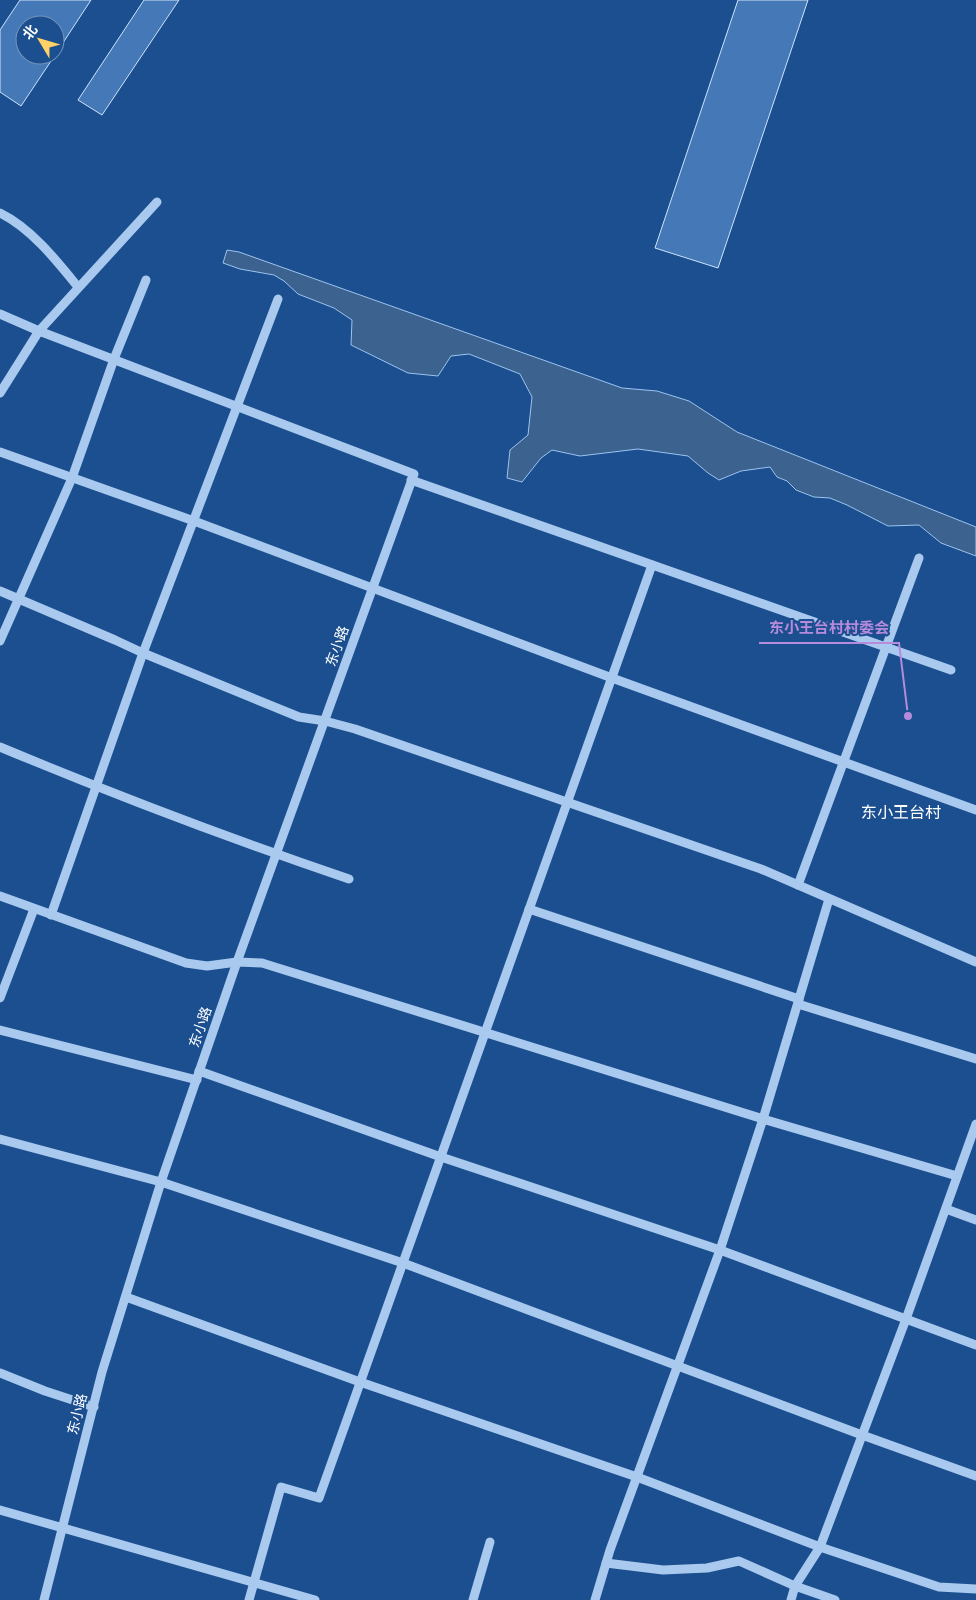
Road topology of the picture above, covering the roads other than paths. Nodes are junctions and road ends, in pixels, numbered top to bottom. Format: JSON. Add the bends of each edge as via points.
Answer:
{"nodes":[{"id":1,"x":157,"y":202,"type":"dead end"},
{"id":2,"x":0,"y":213,"type":"edge"},
{"id":3,"x":146,"y":280,"type":"dead end"},
{"id":4,"x":78,"y":287,"type":"junction"},
{"id":5,"x":278,"y":299,"type":"dead end"},
{"id":6,"x":0,"y":314,"type":"edge"},
{"id":7,"x":39,"y":330,"type":"junction"},
{"id":8,"x":114,"y":359,"type":"junction"},
{"id":9,"x":0,"y":392,"type":"edge"},
{"id":10,"x":237,"y":406,"type":"junction"},
{"id":11,"x":0,"y":452,"type":"edge"},
{"id":12,"x":413,"y":477,"type":"junction"},
{"id":13,"x":72,"y":478,"type":"junction"},
{"id":14,"x":194,"y":521,"type":"junction"},
{"id":15,"x":919,"y":558,"type":"dead end"},
{"id":16,"x":652,"y":564,"type":"junction"},
{"id":17,"x":372,"y":588,"type":"junction"},
{"id":18,"x":0,"y":591,"type":"edge"},
{"id":19,"x":18,"y":599,"type":"junction"},
{"id":20,"x":0,"y":641,"type":"edge"},
{"id":21,"x":886,"y":647,"type":"junction"},
{"id":22,"x":143,"y":654,"type":"junction"},
{"id":23,"x":951,"y":670,"type":"dead end"},
{"id":24,"x":612,"y":678,"type":"junction"},
{"id":25,"x":325,"y":721,"type":"junction"},
{"id":26,"x":0,"y":747,"type":"edge"},
{"id":27,"x":843,"y":762,"type":"junction"},
{"id":28,"x":96,"y":787,"type":"junction"},
{"id":29,"x":567,"y":802,"type":"junction"},
{"id":30,"x":976,"y":810,"type":"edge"},
{"id":31,"x":276,"y":854,"type":"junction"},
{"id":32,"x":349,"y":879,"type":"dead end"},
{"id":33,"x":798,"y":885,"type":"junction"},
{"id":34,"x":0,"y":896,"type":"edge"},
{"id":35,"x":829,"y":899,"type":"junction"},
{"id":36,"x":34,"y":909,"type":"junction"},
{"id":37,"x":530,"y":909,"type":"junction"},
{"id":38,"x":51,"y":915,"type":"junction"},
{"id":39,"x":237,"y":962,"type":"junction"},
{"id":40,"x":976,"y":962,"type":"edge"},
{"id":41,"x":0,"y":998,"type":"edge"},
{"id":42,"x":799,"y":1001,"type":"junction"},
{"id":43,"x":0,"y":1030,"type":"edge"},
{"id":44,"x":485,"y":1032,"type":"junction"},
{"id":45,"x":976,"y":1059,"type":"edge"},
{"id":46,"x":198,"y":1075,"type":"junction"},
{"id":47,"x":763,"y":1119,"type":"junction"},
{"id":48,"x":976,"y":1124,"type":"edge"},
{"id":49,"x":0,"y":1139,"type":"edge"},
{"id":50,"x":441,"y":1157,"type":"junction"},
{"id":51,"x":957,"y":1176,"type":"junction"},
{"id":52,"x":161,"y":1182,"type":"junction"},
{"id":53,"x":946,"y":1209,"type":"junction"},
{"id":54,"x":976,"y":1220,"type":"edge"},
{"id":55,"x":720,"y":1250,"type":"junction"},
{"id":56,"x":403,"y":1263,"type":"junction"},
{"id":57,"x":126,"y":1297,"type":"junction"},
{"id":58,"x":906,"y":1319,"type":"junction"},
{"id":59,"x":976,"y":1345,"type":"edge"},
{"id":60,"x":678,"y":1366,"type":"junction"},
{"id":61,"x":0,"y":1373,"type":"edge"},
{"id":62,"x":360,"y":1382,"type":"junction"},
{"id":63,"x":94,"y":1407,"type":"junction"},
{"id":64,"x":862,"y":1435,"type":"junction"},
{"id":65,"x":976,"y":1476,"type":"edge"},
{"id":66,"x":637,"y":1478,"type":"junction"},
{"id":67,"x":0,"y":1510,"type":"edge"},
{"id":68,"x":61,"y":1528,"type":"junction"},
{"id":69,"x":490,"y":1542,"type":"dead end"},
{"id":70,"x":820,"y":1547,"type":"junction"},
{"id":71,"x":606,"y":1563,"type":"junction"},
{"id":72,"x":254,"y":1582,"type":"junction"},
{"id":73,"x":795,"y":1586,"type":"junction"},
{"id":74,"x":976,"y":1589,"type":"edge"},
{"id":75,"x":44,"y":1600,"type":"edge"},
{"id":76,"x":249,"y":1600,"type":"edge"},
{"id":77,"x":315,"y":1600,"type":"edge"},
{"id":78,"x":473,"y":1600,"type":"edge"},
{"id":79,"x":595,"y":1600,"type":"edge"},
{"id":80,"x":791,"y":1600,"type":"edge"},
{"id":81,"x":835,"y":1600,"type":"edge"}],
"edges":[{"from":1,"to":4,"type":"street"},
{"from":2,"to":4,"type":"street","via":[[12,219],[52,255]]},
{"from":3,"to":8,"type":"street"},
{"from":4,"to":7,"type":"street"},
{"from":5,"to":10,"type":"street"},
{"from":6,"to":7,"type":"street"},
{"from":7,"to":8,"type":"street"},
{"from":7,"to":9,"type":"street"},
{"from":8,"to":10,"type":"street"},
{"from":8,"to":13,"type":"street"},
{"from":10,"to":12,"type":"street"},
{"from":10,"to":14,"type":"street"},
{"from":11,"to":13,"type":"street"},
{"from":12,"to":16,"type":"street"},
{"from":12,"to":17,"type":"street","name":"东小路"},
{"from":13,"to":14,"type":"street"},
{"from":13,"to":19,"type":"street"},
{"from":14,"to":17,"type":"street"},
{"from":14,"to":22,"type":"street"},
{"from":15,"to":21,"type":"street"},
{"from":16,"to":21,"type":"street"},
{"from":16,"to":24,"type":"street"},
{"from":17,"to":24,"type":"street"},
{"from":17,"to":25,"type":"street","name":"东小路"},
{"from":18,"to":19,"type":"street"},
{"from":19,"to":20,"type":"street"},
{"from":19,"to":22,"type":"street"},
{"from":21,"to":23,"type":"street"},
{"from":21,"to":27,"type":"street"},
{"from":22,"to":25,"type":"street","via":[[299,717]]},
{"from":22,"to":28,"type":"street"},
{"from":24,"to":27,"type":"street"},
{"from":24,"to":29,"type":"street"},
{"from":25,"to":29,"type":"street"},
{"from":25,"to":31,"type":"street","name":"东小路"},
{"from":26,"to":28,"type":"street"},
{"from":27,"to":30,"type":"street"},
{"from":27,"to":33,"type":"street"},
{"from":28,"to":31,"type":"street"},
{"from":28,"to":38,"type":"street"},
{"from":29,"to":33,"type":"street"},
{"from":29,"to":37,"type":"street"},
{"from":31,"to":32,"type":"street"},
{"from":31,"to":39,"type":"street","name":"东小路"},
{"from":33,"to":35,"type":"street"},
{"from":34,"to":36,"type":"street"},
{"from":35,"to":40,"type":"street"},
{"from":35,"to":42,"type":"street"},
{"from":36,"to":38,"type":"street"},
{"from":36,"to":41,"type":"street"},
{"from":37,"to":42,"type":"street"},
{"from":37,"to":44,"type":"street"},
{"from":38,"to":39,"type":"street","via":[[186,963],[207,966]]},
{"from":39,"to":44,"type":"street","via":[[262,963]]},
{"from":39,"to":46,"type":"street","name":"东小路"},
{"from":42,"to":45,"type":"street"},
{"from":42,"to":47,"type":"street"},
{"from":43,"to":46,"type":"street"},
{"from":44,"to":47,"type":"street"},
{"from":44,"to":50,"type":"street"},
{"from":46,"to":50,"type":"street"},
{"from":46,"to":52,"type":"street","name":"东小路"},
{"from":47,"to":51,"type":"street"},
{"from":47,"to":55,"type":"street"},
{"from":48,"to":51,"type":"street"},
{"from":49,"to":52,"type":"street"},
{"from":50,"to":55,"type":"street"},
{"from":50,"to":56,"type":"street"},
{"from":51,"to":53,"type":"street"},
{"from":52,"to":56,"type":"street"},
{"from":52,"to":57,"type":"street","name":"东小路"},
{"from":53,"to":54,"type":"street"},
{"from":53,"to":58,"type":"street"},
{"from":55,"to":58,"type":"street"},
{"from":55,"to":60,"type":"street"},
{"from":56,"to":60,"type":"street"},
{"from":56,"to":62,"type":"street"},
{"from":57,"to":62,"type":"street"},
{"from":57,"to":63,"type":"street","name":"东小路"},
{"from":58,"to":59,"type":"street"},
{"from":58,"to":64,"type":"street"},
{"from":60,"to":64,"type":"street"},
{"from":60,"to":66,"type":"street"},
{"from":61,"to":63,"type":"street"},
{"from":62,"to":66,"type":"street"},
{"from":62,"to":72,"type":"street","via":[[319,1498],[281,1487]]},
{"from":63,"to":68,"type":"street","name":"东小路"},
{"from":64,"to":65,"type":"street"},
{"from":64,"to":70,"type":"street"},
{"from":66,"to":70,"type":"street"},
{"from":66,"to":71,"type":"street"},
{"from":67,"to":68,"type":"street"},
{"from":68,"to":72,"type":"street"},
{"from":68,"to":75,"type":"street","name":"东小路"},
{"from":69,"to":78,"type":"street"},
{"from":70,"to":73,"type":"street"},
{"from":70,"to":74,"type":"street","via":[[939,1587]]},
{"from":71,"to":73,"type":"street","via":[[663,1570],[707,1568],[740,1561]]},
{"from":71,"to":79,"type":"street"},
{"from":72,"to":76,"type":"street"},
{"from":72,"to":77,"type":"street"},
{"from":73,"to":80,"type":"street"},
{"from":73,"to":81,"type":"street"}]}
